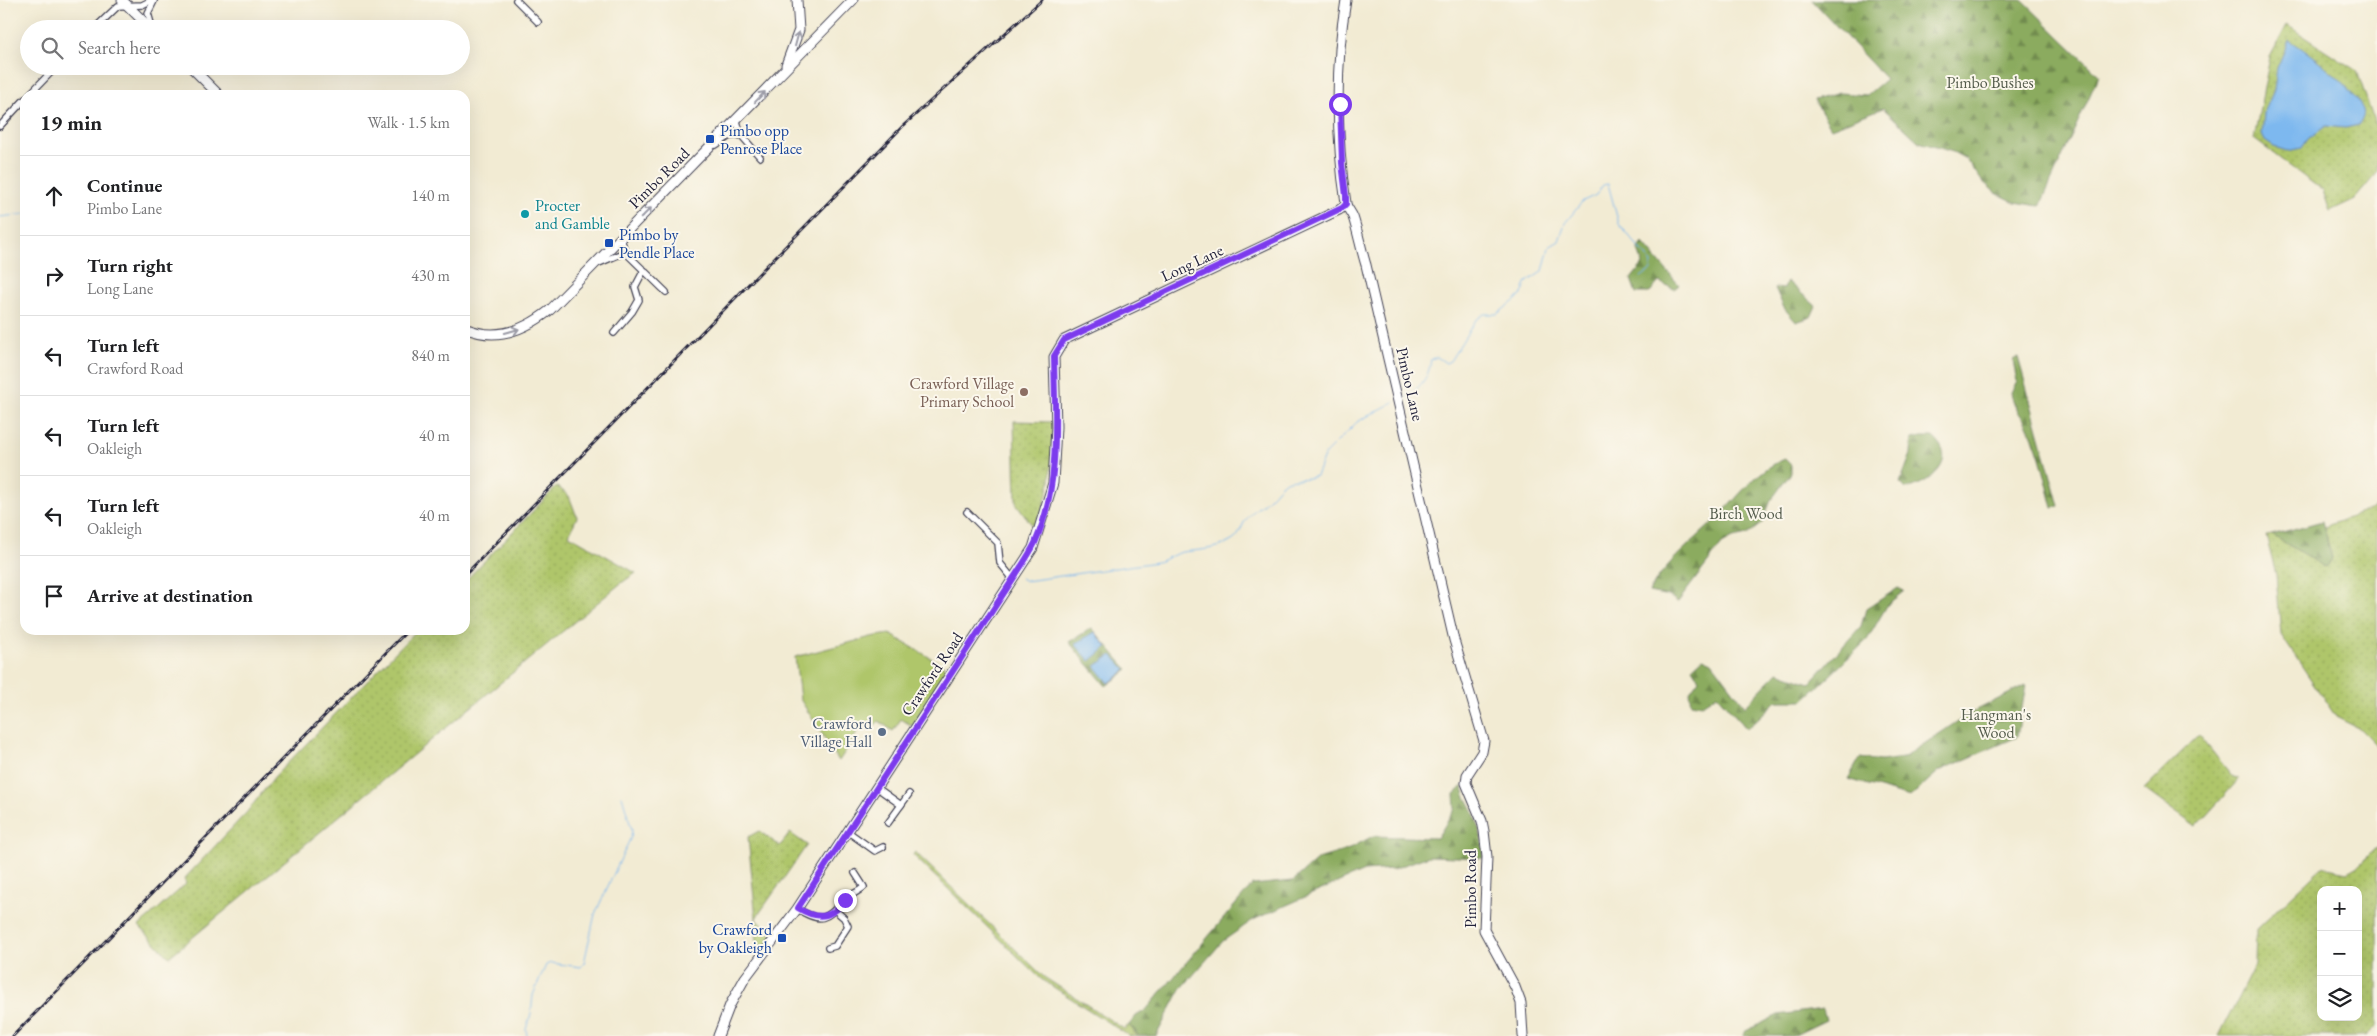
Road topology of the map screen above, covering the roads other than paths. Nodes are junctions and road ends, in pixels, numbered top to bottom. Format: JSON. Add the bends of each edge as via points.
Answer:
{"nodes":[{"id":1,"x":111,"y":0,"type":"edge"},
{"id":2,"x":153,"y":0,"type":"edge"},
{"id":3,"x":516,"y":0,"type":"edge"},
{"id":4,"x":797,"y":0,"type":"edge"},
{"id":5,"x":853,"y":0,"type":"edge"},
{"id":6,"x":1346,"y":0,"type":"edge"},
{"id":7,"x":124,"y":2,"type":"edge"},
{"id":8,"x":114,"y":8,"type":"junction"},
{"id":9,"x":103,"y":20,"type":"edge"},
{"id":10,"x":143,"y":20,"type":"edge"},
{"id":11,"x":150,"y":20,"type":"edge"},
{"id":12,"x":538,"y":22,"type":"dead end"},
{"id":13,"x":781,"y":74,"type":"junction"},
{"id":14,"x":48,"y":75,"type":"edge"},
{"id":15,"x":199,"y":75,"type":"edge"},
{"id":16,"x":34,"y":90,"type":"edge"},
{"id":17,"x":213,"y":90,"type":"edge"},
{"id":18,"x":20,"y":104,"type":"edge"},
{"id":19,"x":737,"y":121,"type":"junction"},
{"id":20,"x":0,"y":126,"type":"edge"},
{"id":21,"x":741,"y":135,"type":"junction"},
{"id":22,"x":710,"y":148,"type":"junction"},
{"id":23,"x":760,"y":157,"type":"dead end"},
{"id":24,"x":1346,"y":204,"type":"junction"},
{"id":25,"x":621,"y":238,"type":"junction"},
{"id":26,"x":625,"y":252,"type":"junction"},
{"id":27,"x":597,"y":264,"type":"junction"},
{"id":28,"x":644,"y":270,"type":"junction"},
{"id":29,"x":666,"y":292,"type":"dead end"},
{"id":30,"x":470,"y":329,"type":"edge"},
{"id":31,"x":614,"y":333,"type":"dead end"},
{"id":32,"x":1056,"y":352,"type":"joint"},
{"id":33,"x":967,"y":512,"type":"dead end"},
{"id":34,"x":1013,"y":579,"type":"junction"},
{"id":35,"x":1471,"y":768,"type":"joint"},
{"id":36,"x":876,"y":787,"type":"junction"},
{"id":37,"x":909,"y":794,"type":"dead end"},
{"id":38,"x":901,"y":805,"type":"junction"},
{"id":39,"x":888,"y":823,"type":"dead end"},
{"id":40,"x":847,"y":831,"type":"junction"},
{"id":41,"x":883,"y":847,"type":"dead end"},
{"id":42,"x":856,"y":873,"type":"dead end"},
{"id":43,"x":798,"y":908,"type":"junction"},
{"id":44,"x":836,"y":911,"type":"junction"},
{"id":45,"x":828,"y":948,"type":"dead end"},
{"id":46,"x":718,"y":1036,"type":"edge"},
{"id":47,"x":1524,"y":1036,"type":"edge"}],
"edges":[{"from":1,"to":8,"type":"street"},
{"from":2,"to":7,"type":"street","via":[[142,5]]},
{"from":2,"to":11,"type":"street","via":[[148,13]]},
{"from":3,"to":12,"type":"street"},
{"from":13,"to":4,"type":"street","one_way":true,"via":[[798,40]]},
{"from":5,"to":13,"type":"street","name":"Pimbo Road"},
{"from":6,"to":24,"type":"street","name":"Pimbo Lane","via":[[1339,74]]},
{"from":7,"to":8,"type":"street"},
{"from":7,"to":10,"type":"street"},
{"from":8,"to":9,"type":"street"},
{"from":19,"to":13,"type":"street","name":"Pimbo Road","one_way":true},
{"from":14,"to":16,"type":"street"},
{"from":15,"to":17,"type":"street"},
{"from":18,"to":20,"type":"street"},
{"from":19,"to":21,"type":"street"},
{"from":19,"to":22,"type":"street","name":"Pimbo Road"},
{"from":21,"to":22,"type":"street","via":[[730,136]]},
{"from":21,"to":23,"type":"street"},
{"from":25,"to":22,"type":"street","name":"Pimbo Road","one_way":true},
{"from":24,"to":32,"type":"street","name":"Long Lane","via":[[1064,340]]},
{"from":24,"to":35,"type":"street","name":"Pimbo Lane","via":[[1353,217],[1366,265],[1454,640],[1484,741],[1482,752]]},
{"from":25,"to":26,"type":"street"},
{"from":25,"to":27,"type":"street","name":"Pimbo Road"},
{"from":26,"to":27,"type":"street"},
{"from":26,"to":28,"type":"street"},
{"from":30,"to":27,"type":"street","name":"Pimbo Road","one_way":true,"via":[[491,334],[522,328],[542,317]]},
{"from":28,"to":29,"type":"street"},
{"from":28,"to":31,"type":"street","via":[[635,287],[638,300]]},
{"from":32,"to":34,"type":"street","name":"Crawford Road","via":[[1053,483],[1036,541]]},
{"from":33,"to":34,"type":"street","via":[[998,543],[1000,563]]},
{"from":34,"to":36,"type":"street","name":"Crawford Road"},
{"from":35,"to":47,"type":"street","name":"Pimbo Road","via":[[1466,783],[1482,821],[1486,849],[1484,930],[1515,987],[1521,1003]]},
{"from":36,"to":38,"type":"street"},
{"from":36,"to":40,"type":"street","name":"Crawford Road"},
{"from":37,"to":38,"type":"street"},
{"from":38,"to":39,"type":"street"},
{"from":40,"to":41,"type":"street","via":[[875,851]]},
{"from":40,"to":43,"type":"street","name":"Crawford Road"},
{"from":42,"to":44,"type":"street","via":[[864,887]]},
{"from":43,"to":44,"type":"street","via":[[810,916],[823,918]]},
{"from":43,"to":46,"type":"street","name":"Crawford Road","via":[[745,978]]},
{"from":44,"to":45,"type":"street","via":[[848,926],[835,946]]}]}
